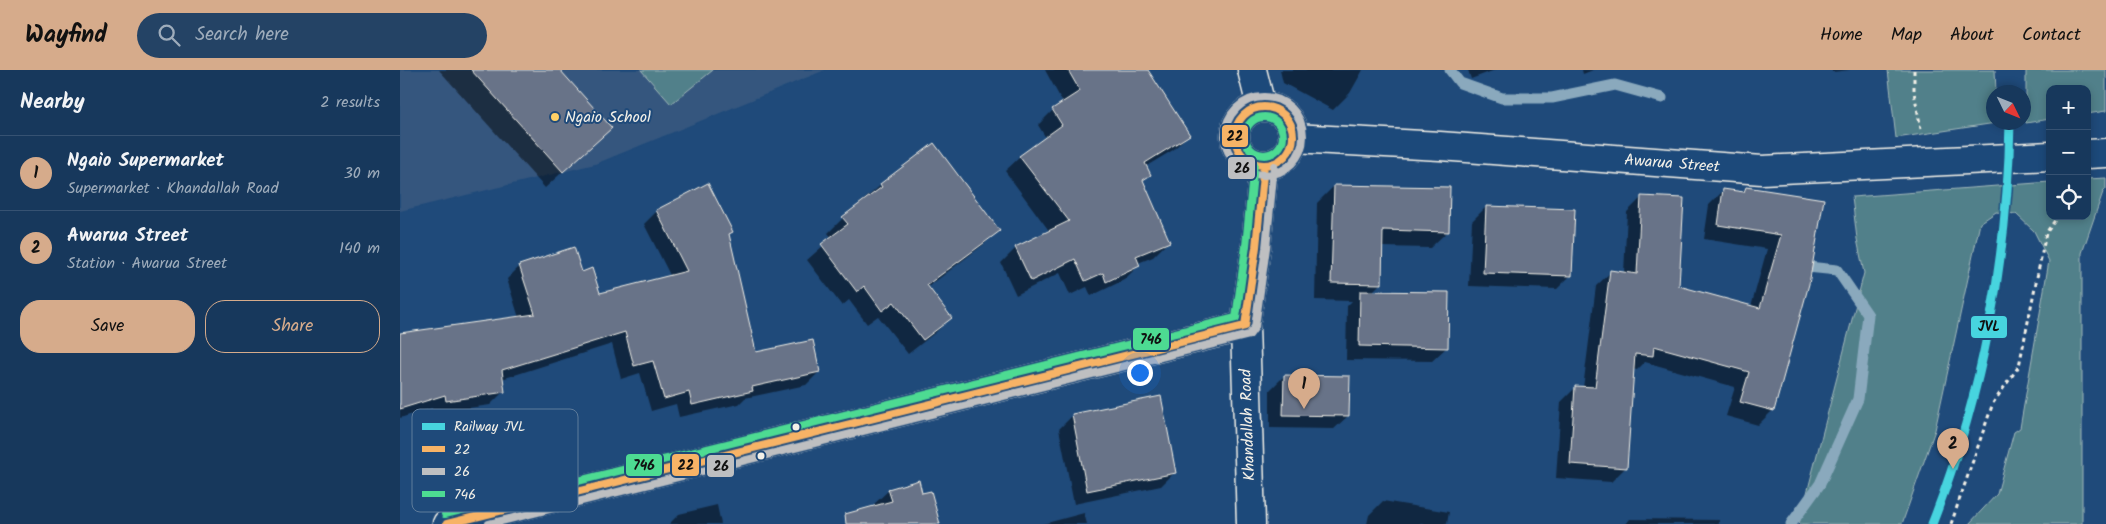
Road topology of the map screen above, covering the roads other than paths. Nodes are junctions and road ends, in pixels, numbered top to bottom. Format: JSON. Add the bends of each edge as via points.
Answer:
{"nodes":[{"id":1,"x":1252,"y":70,"type":"edge"},
{"id":2,"x":1261,"y":106,"type":"junction"},
{"id":3,"x":1294,"y":138,"type":"junction"},
{"id":4,"x":2106,"y":153,"type":"edge"},
{"id":5,"x":2091,"y":154,"type":"edge"},
{"id":6,"x":2046,"y":156,"type":"edge"},
{"id":7,"x":1264,"y":165,"type":"junction"},
{"id":8,"x":1245,"y":326,"type":"junction"},
{"id":9,"x":578,"y":491,"type":"edge"},
{"id":10,"x":495,"y":512,"type":"edge"},
{"id":11,"x":447,"y":524,"type":"edge"},
{"id":12,"x":1251,"y":524,"type":"edge"}],
"edges":[{"from":1,"to":2,"type":"street"},
{"from":2,"to":3,"type":"street","via":[[1281,111],[1288,118]]},
{"from":2,"to":7,"type":"street","via":[[1243,115],[1235,132],[1239,152],[1254,164]]},
{"from":3,"to":6,"type":"street","name":"Awarua Street","via":[[1762,170]]},
{"from":3,"to":7,"type":"street","via":[[1287,154],[1273,164]]},
{"from":4,"to":5,"type":"street"},
{"from":7,"to":8,"type":"street","name":"Khandallah Road"},
{"from":8,"to":9,"type":"street"},
{"from":8,"to":12,"type":"street","name":"Khandallah Road"},
{"from":10,"to":11,"type":"street"}]}
